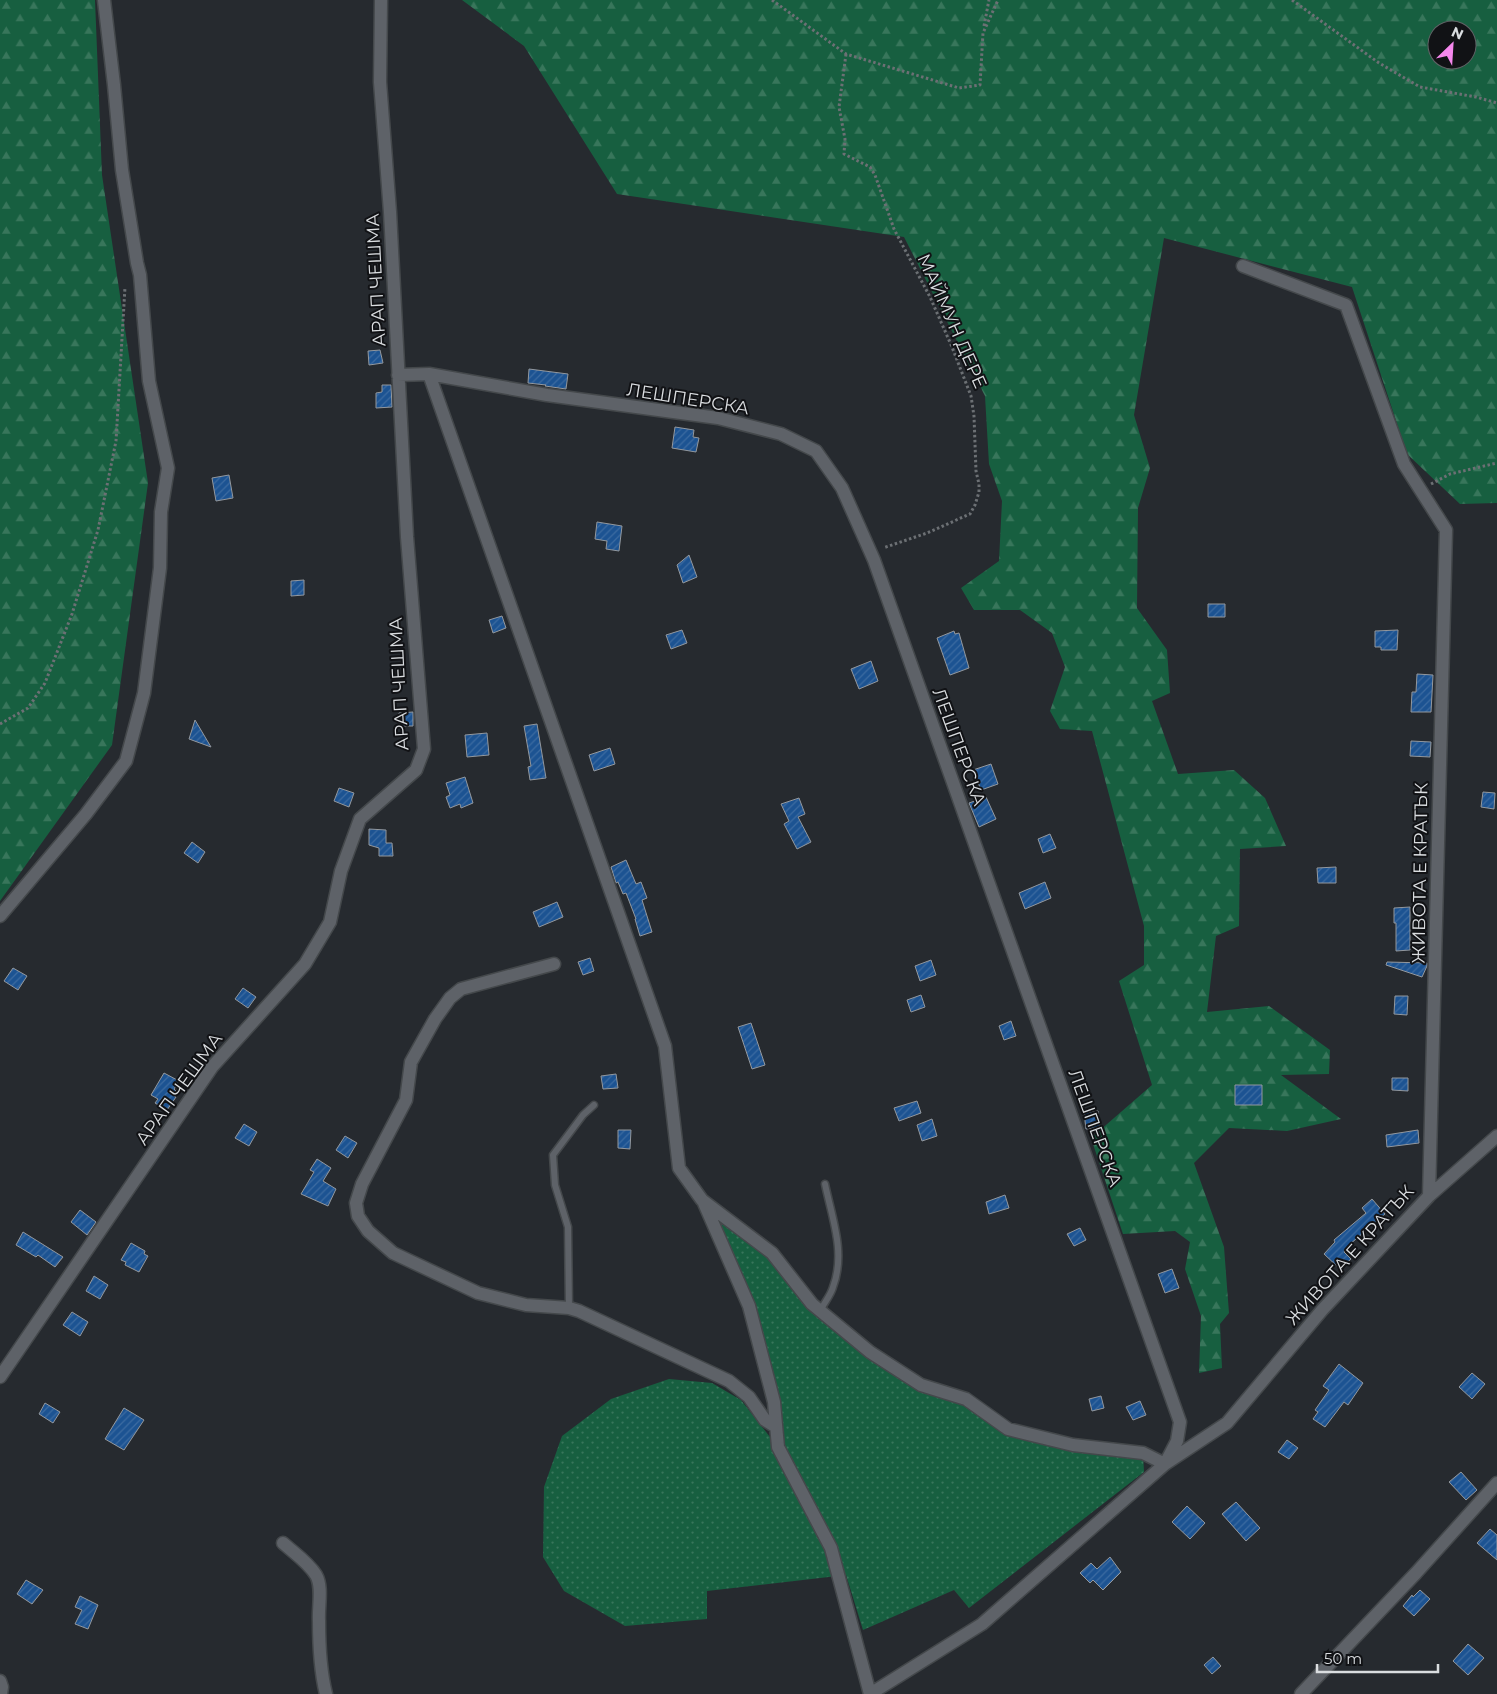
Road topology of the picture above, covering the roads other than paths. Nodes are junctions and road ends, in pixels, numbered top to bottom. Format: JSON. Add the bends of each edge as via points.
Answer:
{"nodes":[{"id":1,"x":104,"y":0,"type":"edge"},
{"id":2,"x":381,"y":0,"type":"edge"},
{"id":3,"x":1243,"y":266,"type":"dead end"},
{"id":4,"x":429,"y":374,"type":"junction"},
{"id":5,"x":398,"y":375,"type":"junction"},
{"id":6,"x":0,"y":916,"type":"edge"},
{"id":7,"x":554,"y":964,"type":"dead end"},
{"id":8,"x":594,"y":1105,"type":"dead end"},
{"id":9,"x":1497,"y":1136,"type":"edge"},
{"id":10,"x":825,"y":1184,"type":"dead end"},
{"id":11,"x":1429,"y":1196,"type":"junction"},
{"id":12,"x":702,"y":1200,"type":"junction"},
{"id":13,"x":569,"y":1308,"type":"junction"},
{"id":14,"x":820,"y":1311,"type":"junction"},
{"id":15,"x":0,"y":1377,"type":"edge"},
{"id":16,"x":776,"y":1427,"type":"junction"},
{"id":17,"x":1165,"y":1464,"type":"junction"},
{"id":18,"x":1497,"y":1483,"type":"edge"},
{"id":19,"x":283,"y":1542,"type":"dead end"},
{"id":20,"x":0,"y":1681,"type":"edge"},
{"id":21,"x":1,"y":1694,"type":"edge"},
{"id":22,"x":326,"y":1694,"type":"edge"},
{"id":23,"x":870,"y":1694,"type":"edge"},
{"id":24,"x":1301,"y":1694,"type":"edge"}],
"edges":[{"from":1,"to":6,"type":"street","via":[[122,170],[140,275],[149,381],[168,468],[160,512],[160,568],[144,693],[126,761]]},
{"from":2,"to":5,"type":"street","name":"АРАП ЧЕШМА","via":[[380,82]]},
{"from":3,"to":11,"type":"street","name":"ЖИВОТА Е КРАТЪК","via":[[1346,305],[1404,464],[1446,530]]},
{"from":4,"to":5,"type":"street","name":"ЛЕШПЕРСКА"},
{"from":4,"to":12,"type":"street","via":[[666,1046],[679,1168]]},
{"from":4,"to":17,"type":"street","name":"ЛЕШПЕРСКА","via":[[547,395],[718,418],[781,434],[816,452],[842,488],[870,553],[1180,1422],[1177,1442]]},
{"from":5,"to":15,"type":"street","name":"АРАП ЧЕШМА","via":[[424,749],[416,770],[360,819],[341,871],[330,922],[305,964],[212,1067]]},
{"from":7,"to":13,"type":"street","via":[[461,989],[450,998],[411,1062],[406,1100],[362,1184],[356,1203],[358,1216],[368,1231],[393,1253],[427,1270],[478,1293],[526,1305]]},
{"from":8,"to":13,"type":"lane","via":[[582,1115],[553,1155],[555,1185],[568,1227]]},
{"from":9,"to":11,"type":"street"},
{"from":10,"to":14,"type":"lane","via":[[839,1249],[839,1264],[833,1289]]},
{"from":11,"to":17,"type":"street","name":"ЖИВОТА Е КРАТЪК","via":[[1323,1309],[1227,1423]]},
{"from":12,"to":14,"type":"street","via":[[772,1254]]},
{"from":12,"to":16,"type":"street","via":[[749,1306],[774,1402]]},
{"from":13,"to":16,"type":"street","via":[[729,1381],[749,1397],[765,1420]]},
{"from":14,"to":17,"type":"street","via":[[870,1352],[921,1385],[966,1399],[1008,1429],[1073,1445],[1143,1453]]},
{"from":16,"to":23,"type":"street","via":[[778,1447],[831,1548]]},
{"from":17,"to":23,"type":"street","via":[[982,1624]]},
{"from":18,"to":24,"type":"street"},
{"from":19,"to":22,"type":"street","via":[[317,1577],[321,1673]]},
{"from":20,"to":21,"type":"street"}]}
